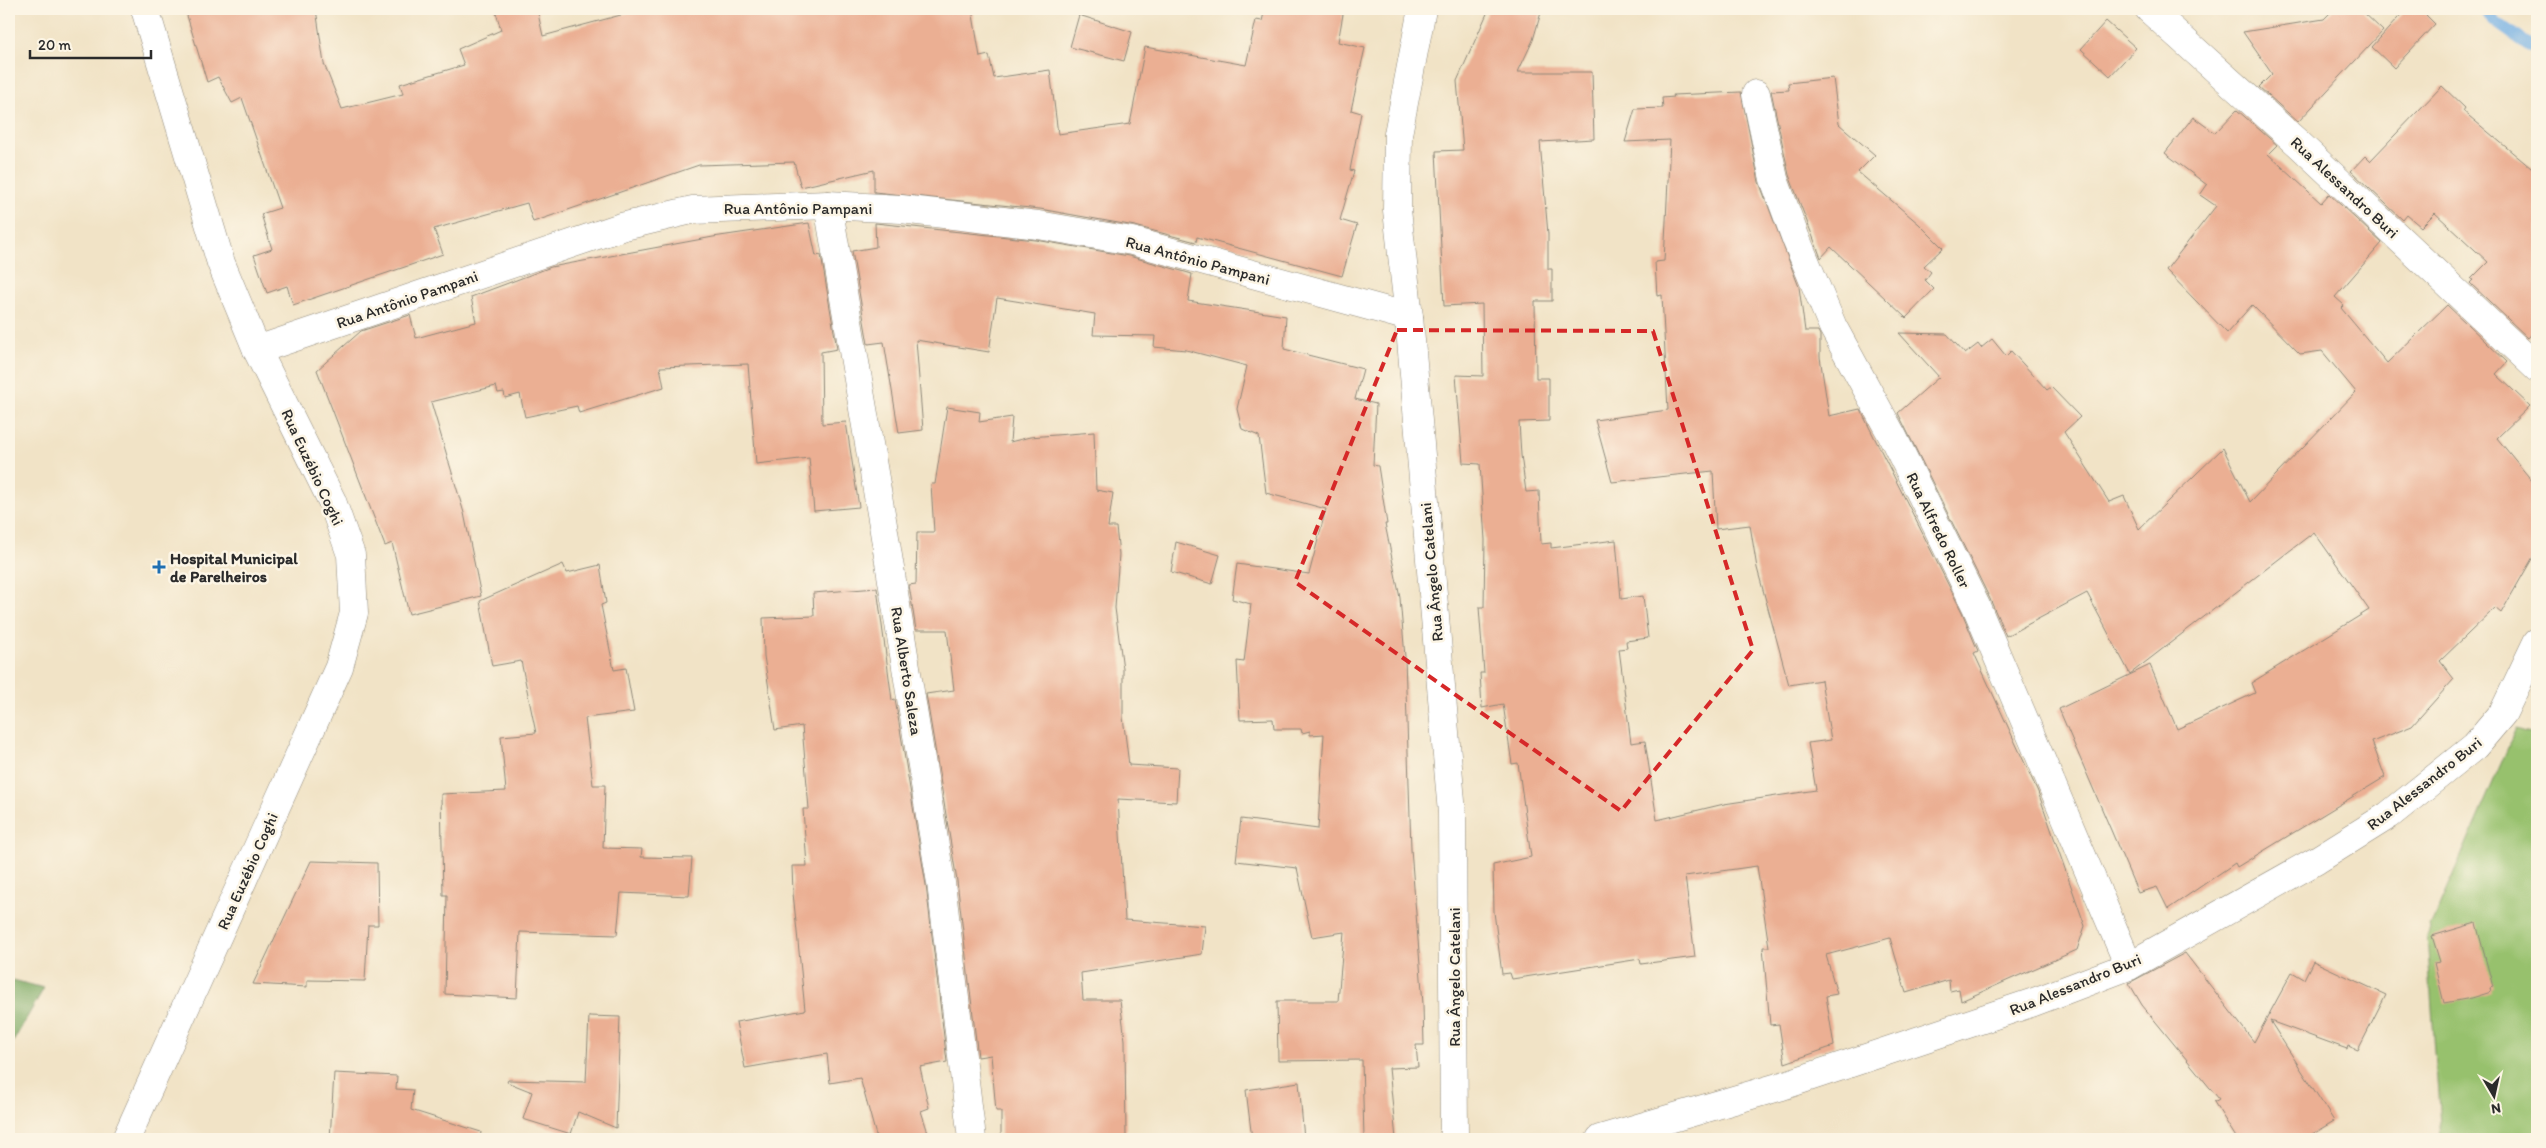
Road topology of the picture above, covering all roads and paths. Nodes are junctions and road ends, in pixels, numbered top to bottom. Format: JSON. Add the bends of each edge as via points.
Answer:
{"nodes":[{"id":1,"x":145,"y":9,"type":"edge"},
{"id":2,"x":1422,"y":9,"type":"edge"},
{"id":3,"x":2149,"y":9,"type":"edge"},
{"id":4,"x":1756,"y":94,"type":"dead end"},
{"id":5,"x":828,"y":205,"type":"junction"},
{"id":6,"x":1409,"y":317,"type":"junction"},
{"id":7,"x":257,"y":350,"type":"junction"},
{"id":8,"x":2537,"y":368,"type":"edge"},
{"id":9,"x":2537,"y":642,"type":"edge"},
{"id":10,"x":2129,"y":966,"type":"junction"},
{"id":11,"x":126,"y":1139,"type":"edge"},
{"id":12,"x":972,"y":1139,"type":"edge"},
{"id":13,"x":1454,"y":1139,"type":"edge"},
{"id":14,"x":1600,"y":1139,"type":"edge"}],
"edges":[{"from":1,"to":7,"type":"street","name":"Rua Euzébio Coghi","via":[[221,263]]},
{"from":2,"to":6,"type":"street","name":"Rua Ângelo Catelani","via":[[1398,134],[1397,210]]},
{"from":3,"to":8,"type":"street","name":"Rua Alessandro Buri","via":[[2293,138]]},
{"from":4,"to":10,"type":"street","name":"Rua Alfredo Roller","via":[[1774,179],[1833,327],[1893,437],[1976,606]]},
{"from":5,"to":6,"type":"street","name":"Rua Antônio Pampani","via":[[901,209],[1028,224],[1132,242]]},
{"from":5,"to":7,"type":"street","name":"Rua Antônio Pampani","via":[[692,210],[621,227]]},
{"from":5,"to":12,"type":"street","name":"Rua Alberto Saleza","via":[[941,883]]},
{"from":6,"to":13,"type":"street","name":"Rua Ângelo Catelani","via":[[1452,813]]},
{"from":7,"to":11,"type":"street","name":"Rua Euzébio Coghi","via":[[332,501],[351,555],[354,613],[339,667]]},
{"from":9,"to":10,"type":"street","name":"Rua Alessandro Buri","via":[[2503,713],[2475,746],[2405,803],[2317,860]]},
{"from":10,"to":14,"type":"street","name":"Rua Alessandro Buri","via":[[2034,1002],[1782,1086]]}]}
